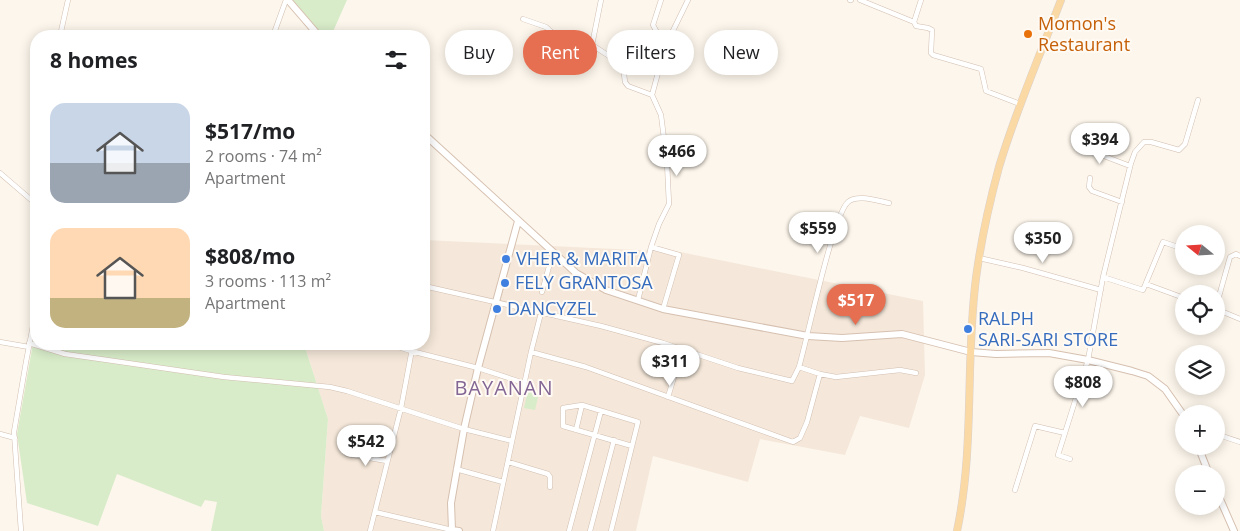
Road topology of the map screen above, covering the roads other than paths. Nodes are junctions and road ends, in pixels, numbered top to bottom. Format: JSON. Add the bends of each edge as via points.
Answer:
{"nodes":[{"id":1,"x":68,"y":0,"type":"edge"},
{"id":2,"x":288,"y":0,"type":"edge"},
{"id":3,"x":601,"y":0,"type":"edge"},
{"id":4,"x":661,"y":0,"type":"edge"},
{"id":5,"x":688,"y":0,"type":"edge"},
{"id":6,"x":860,"y":0,"type":"edge"},
{"id":7,"x":922,"y":0,"type":"edge"},
{"id":8,"x":1062,"y":0,"type":"edge"},
{"id":9,"x":523,"y":19,"type":"dead end"},
{"id":10,"x":914,"y":22,"type":"junction"},
{"id":11,"x":61,"y":30,"type":"edge"},
{"id":12,"x":276,"y":30,"type":"edge"},
{"id":13,"x":315,"y":30,"type":"edge"},
{"id":14,"x":549,"y":30,"type":"edge"},
{"id":15,"x":595,"y":30,"type":"edge"},
{"id":16,"x":655,"y":30,"type":"edge"},
{"id":17,"x":673,"y":30,"type":"edge"},
{"id":18,"x":597,"y":48,"type":"edge"},
{"id":19,"x":657,"y":75,"type":"edge"},
{"id":20,"x":652,"y":95,"type":"junction"},
{"id":21,"x":1198,"y":100,"type":"dead end"},
{"id":22,"x":1020,"y":104,"type":"junction"},
{"id":23,"x":430,"y":140,"type":"edge"},
{"id":24,"x":1078,"y":146,"type":"dead end"},
{"id":25,"x":1130,"y":166,"type":"junction"},
{"id":26,"x":0,"y":173,"type":"edge"},
{"id":27,"x":1090,"y":178,"type":"dead end"},
{"id":28,"x":30,"y":199,"type":"edge"},
{"id":29,"x":1122,"y":202,"type":"junction"},
{"id":30,"x":889,"y":203,"type":"dead end"},
{"id":31,"x":518,"y":221,"type":"junction"},
{"id":32,"x":1175,"y":246,"type":"edge"},
{"id":33,"x":651,"y":247,"type":"junction"},
{"id":34,"x":553,"y":252,"type":"junction"},
{"id":35,"x":1240,"y":256,"type":"edge"},
{"id":36,"x":979,"y":258,"type":"junction"},
{"id":37,"x":1103,"y":277,"type":"junction"},
{"id":38,"x":1146,"y":284,"type":"junction"},
{"id":39,"x":1222,"y":285,"type":"edge"},
{"id":40,"x":430,"y":287,"type":"edge"},
{"id":41,"x":1101,"y":290,"type":"junction"},
{"id":42,"x":542,"y":292,"type":"dead end"},
{"id":43,"x":1175,"y":295,"type":"edge"},
{"id":44,"x":638,"y":300,"type":"junction"},
{"id":45,"x":497,"y":301,"type":"junction"},
{"id":46,"x":664,"y":309,"type":"junction"},
{"id":47,"x":1225,"y":312,"type":"edge"},
{"id":48,"x":541,"y":313,"type":"junction"},
{"id":49,"x":1240,"y":319,"type":"edge"},
{"id":50,"x":808,"y":336,"type":"junction"},
{"id":51,"x":30,"y":340,"type":"edge"},
{"id":52,"x":0,"y":342,"type":"edge"},
{"id":53,"x":29,"y":345,"type":"junction"},
{"id":54,"x":49,"y":350,"type":"edge"},
{"id":55,"x":409,"y":350,"type":"edge"},
{"id":56,"x":682,"y":350,"type":"junction"},
{"id":57,"x":412,"y":351,"type":"junction"},
{"id":58,"x":531,"y":352,"type":"junction"},
{"id":59,"x":972,"y":352,"type":"junction"},
{"id":60,"x":1088,"y":360,"type":"junction"},
{"id":61,"x":799,"y":367,"type":"junction"},
{"id":62,"x":478,"y":368,"type":"junction"},
{"id":63,"x":916,"y":373,"type":"dead end"},
{"id":64,"x":820,"y":374,"type":"junction"},
{"id":65,"x":524,"y":383,"type":"junction"},
{"id":66,"x":668,"y":397,"type":"junction"},
{"id":67,"x":582,"y":405,"type":"junction"},
{"id":68,"x":1176,"y":405,"type":"edge"},
{"id":69,"x":401,"y":408,"type":"junction"},
{"id":70,"x":601,"y":411,"type":"junction"},
{"id":71,"x":464,"y":429,"type":"junction"},
{"id":72,"x":576,"y":430,"type":"junction"},
{"id":73,"x":1065,"y":433,"type":"junction"},
{"id":74,"x":0,"y":434,"type":"edge"},
{"id":75,"x":594,"y":435,"type":"junction"},
{"id":76,"x":1225,"y":437,"type":"edge"},
{"id":77,"x":15,"y":438,"type":"junction"},
{"id":78,"x":614,"y":440,"type":"junction"},
{"id":79,"x":512,"y":441,"type":"junction"},
{"id":80,"x":1240,"y":442,"type":"edge"},
{"id":81,"x":632,"y":446,"type":"junction"},
{"id":82,"x":348,"y":454,"type":"dead end"},
{"id":83,"x":1070,"y":459,"type":"dead end"},
{"id":84,"x":388,"y":461,"type":"junction"},
{"id":85,"x":508,"y":462,"type":"junction"},
{"id":86,"x":456,"y":469,"type":"junction"},
{"id":87,"x":504,"y":482,"type":"junction"},
{"id":88,"x":550,"y":487,"type":"dead end"},
{"id":89,"x":1015,"y":490,"type":"dead end"},
{"id":90,"x":1225,"y":510,"type":"edge"},
{"id":91,"x":375,"y":512,"type":"junction"},
{"id":92,"x":456,"y":530,"type":"edge"},
{"id":93,"x":21,"y":531,"type":"edge"},
{"id":94,"x":370,"y":531,"type":"edge"},
{"id":95,"x":494,"y":531,"type":"edge"},
{"id":96,"x":569,"y":531,"type":"edge"},
{"id":97,"x":590,"y":531,"type":"edge"},
{"id":98,"x":611,"y":531,"type":"edge"},
{"id":99,"x":957,"y":531,"type":"edge"},
{"id":100,"x":1234,"y":531,"type":"edge"}],
"edges":[{"from":1,"to":11,"type":"street"},
{"from":2,"to":12,"type":"street"},
{"from":2,"to":13,"type":"street"},
{"from":3,"to":15,"type":"street"},
{"from":4,"to":16,"type":"street","via":[[652,25]]},
{"from":5,"to":17,"type":"street"},
{"from":6,"to":10,"type":"street"},
{"from":7,"to":10,"type":"street"},
{"from":8,"to":22,"type":"main road"},
{"from":9,"to":14,"type":"street"},
{"from":10,"to":22,"type":"street","via":[[916,26],[932,30],[933,55],[981,69],[986,91]]},
{"from":18,"to":20,"type":"street","via":[[623,66],[628,86]]},
{"from":19,"to":20,"type":"street"},
{"from":20,"to":33,"type":"street","via":[[661,115],[669,204]]},
{"from":21,"to":25,"type":"street","via":[[1186,144],[1182,148],[1144,142],[1135,152]]},
{"from":22,"to":36,"type":"main road","via":[[994,185]]},
{"from":23,"to":31,"type":"street"},
{"from":24,"to":25,"type":"street"},
{"from":25,"to":29,"type":"street"},
{"from":26,"to":28,"type":"street"},
{"from":27,"to":29,"type":"street","via":[[1088,187],[1092,191]]},
{"from":29,"to":37,"type":"street"},
{"from":30,"to":50,"type":"street","via":[[856,198],[848,202],[841,212]]},
{"from":31,"to":34,"type":"street"},
{"from":31,"to":45,"type":"street"},
{"from":32,"to":38,"type":"street","via":[[1163,242]]},
{"from":33,"to":44,"type":"street"},
{"from":33,"to":46,"type":"street","via":[[679,255]]},
{"from":34,"to":42,"type":"street"},
{"from":34,"to":44,"type":"street","via":[[576,272],[606,290]]},
{"from":35,"to":39,"type":"street","via":[[1230,257]]},
{"from":36,"to":41,"type":"street"},
{"from":36,"to":59,"type":"main road"},
{"from":37,"to":38,"type":"street","via":[[1143,290]]},
{"from":37,"to":41,"type":"street"},
{"from":38,"to":43,"type":"street"},
{"from":40,"to":45,"type":"street"},
{"from":41,"to":60,"type":"street"},
{"from":44,"to":46,"type":"street"},
{"from":45,"to":48,"type":"street"},
{"from":45,"to":62,"type":"street"},
{"from":46,"to":50,"type":"street"},
{"from":47,"to":49,"type":"street"},
{"from":48,"to":56,"type":"street","via":[[601,326]]},
{"from":48,"to":58,"type":"street"},
{"from":50,"to":59,"type":"street","via":[[842,338],[902,334]]},
{"from":50,"to":61,"type":"street"},
{"from":51,"to":53,"type":"street"},
{"from":52,"to":53,"type":"street"},
{"from":53,"to":77,"type":"street"},
{"from":54,"to":69,"type":"street","via":[[224,377],[330,387]]},
{"from":55,"to":57,"type":"street"},
{"from":56,"to":61,"type":"street","via":[[792,381]]},
{"from":56,"to":66,"type":"street"},
{"from":57,"to":62,"type":"street"},
{"from":57,"to":69,"type":"street"},
{"from":58,"to":65,"type":"street"},
{"from":58,"to":66,"type":"street","via":[[586,367]]},
{"from":59,"to":60,"type":"street","via":[[1049,353]]},
{"from":59,"to":99,"type":"main road","via":[[967,465]]},
{"from":60,"to":68,"type":"street","via":[[1148,376],[1165,389]]},
{"from":60,"to":73,"type":"street"},
{"from":61,"to":64,"type":"street"},
{"from":62,"to":65,"type":"street"},
{"from":62,"to":71,"type":"street"},
{"from":63,"to":64,"type":"street","via":[[900,370],[843,377]]},
{"from":64,"to":66,"type":"street","via":[[800,438],[793,442]]},
{"from":65,"to":79,"type":"street"},
{"from":67,"to":70,"type":"street"},
{"from":67,"to":72,"type":"street"},
{"from":67,"to":72,"type":"street","via":[[563,408],[563,426]]},
{"from":69,"to":71,"type":"street"},
{"from":69,"to":84,"type":"street"},
{"from":70,"to":75,"type":"street"},
{"from":70,"to":81,"type":"street","via":[[638,422]]},
{"from":71,"to":79,"type":"street"},
{"from":71,"to":86,"type":"street"},
{"from":72,"to":75,"type":"street"},
{"from":73,"to":83,"type":"street","via":[[1058,455]]},
{"from":73,"to":89,"type":"street","via":[[1036,426]]},
{"from":74,"to":77,"type":"street"},
{"from":75,"to":78,"type":"street"},
{"from":75,"to":96,"type":"street"},
{"from":76,"to":80,"type":"street"},
{"from":77,"to":93,"type":"street"},
{"from":78,"to":81,"type":"street"},
{"from":78,"to":97,"type":"street"},
{"from":79,"to":85,"type":"street"},
{"from":81,"to":98,"type":"street"},
{"from":82,"to":84,"type":"street"},
{"from":84,"to":91,"type":"street"},
{"from":85,"to":87,"type":"street"},
{"from":85,"to":88,"type":"street","via":[[548,474]]},
{"from":86,"to":87,"type":"street"},
{"from":86,"to":92,"type":"street","via":[[451,503]]},
{"from":87,"to":95,"type":"street"},
{"from":90,"to":100,"type":"street"},
{"from":91,"to":92,"type":"street"},
{"from":91,"to":94,"type":"street"}]}
